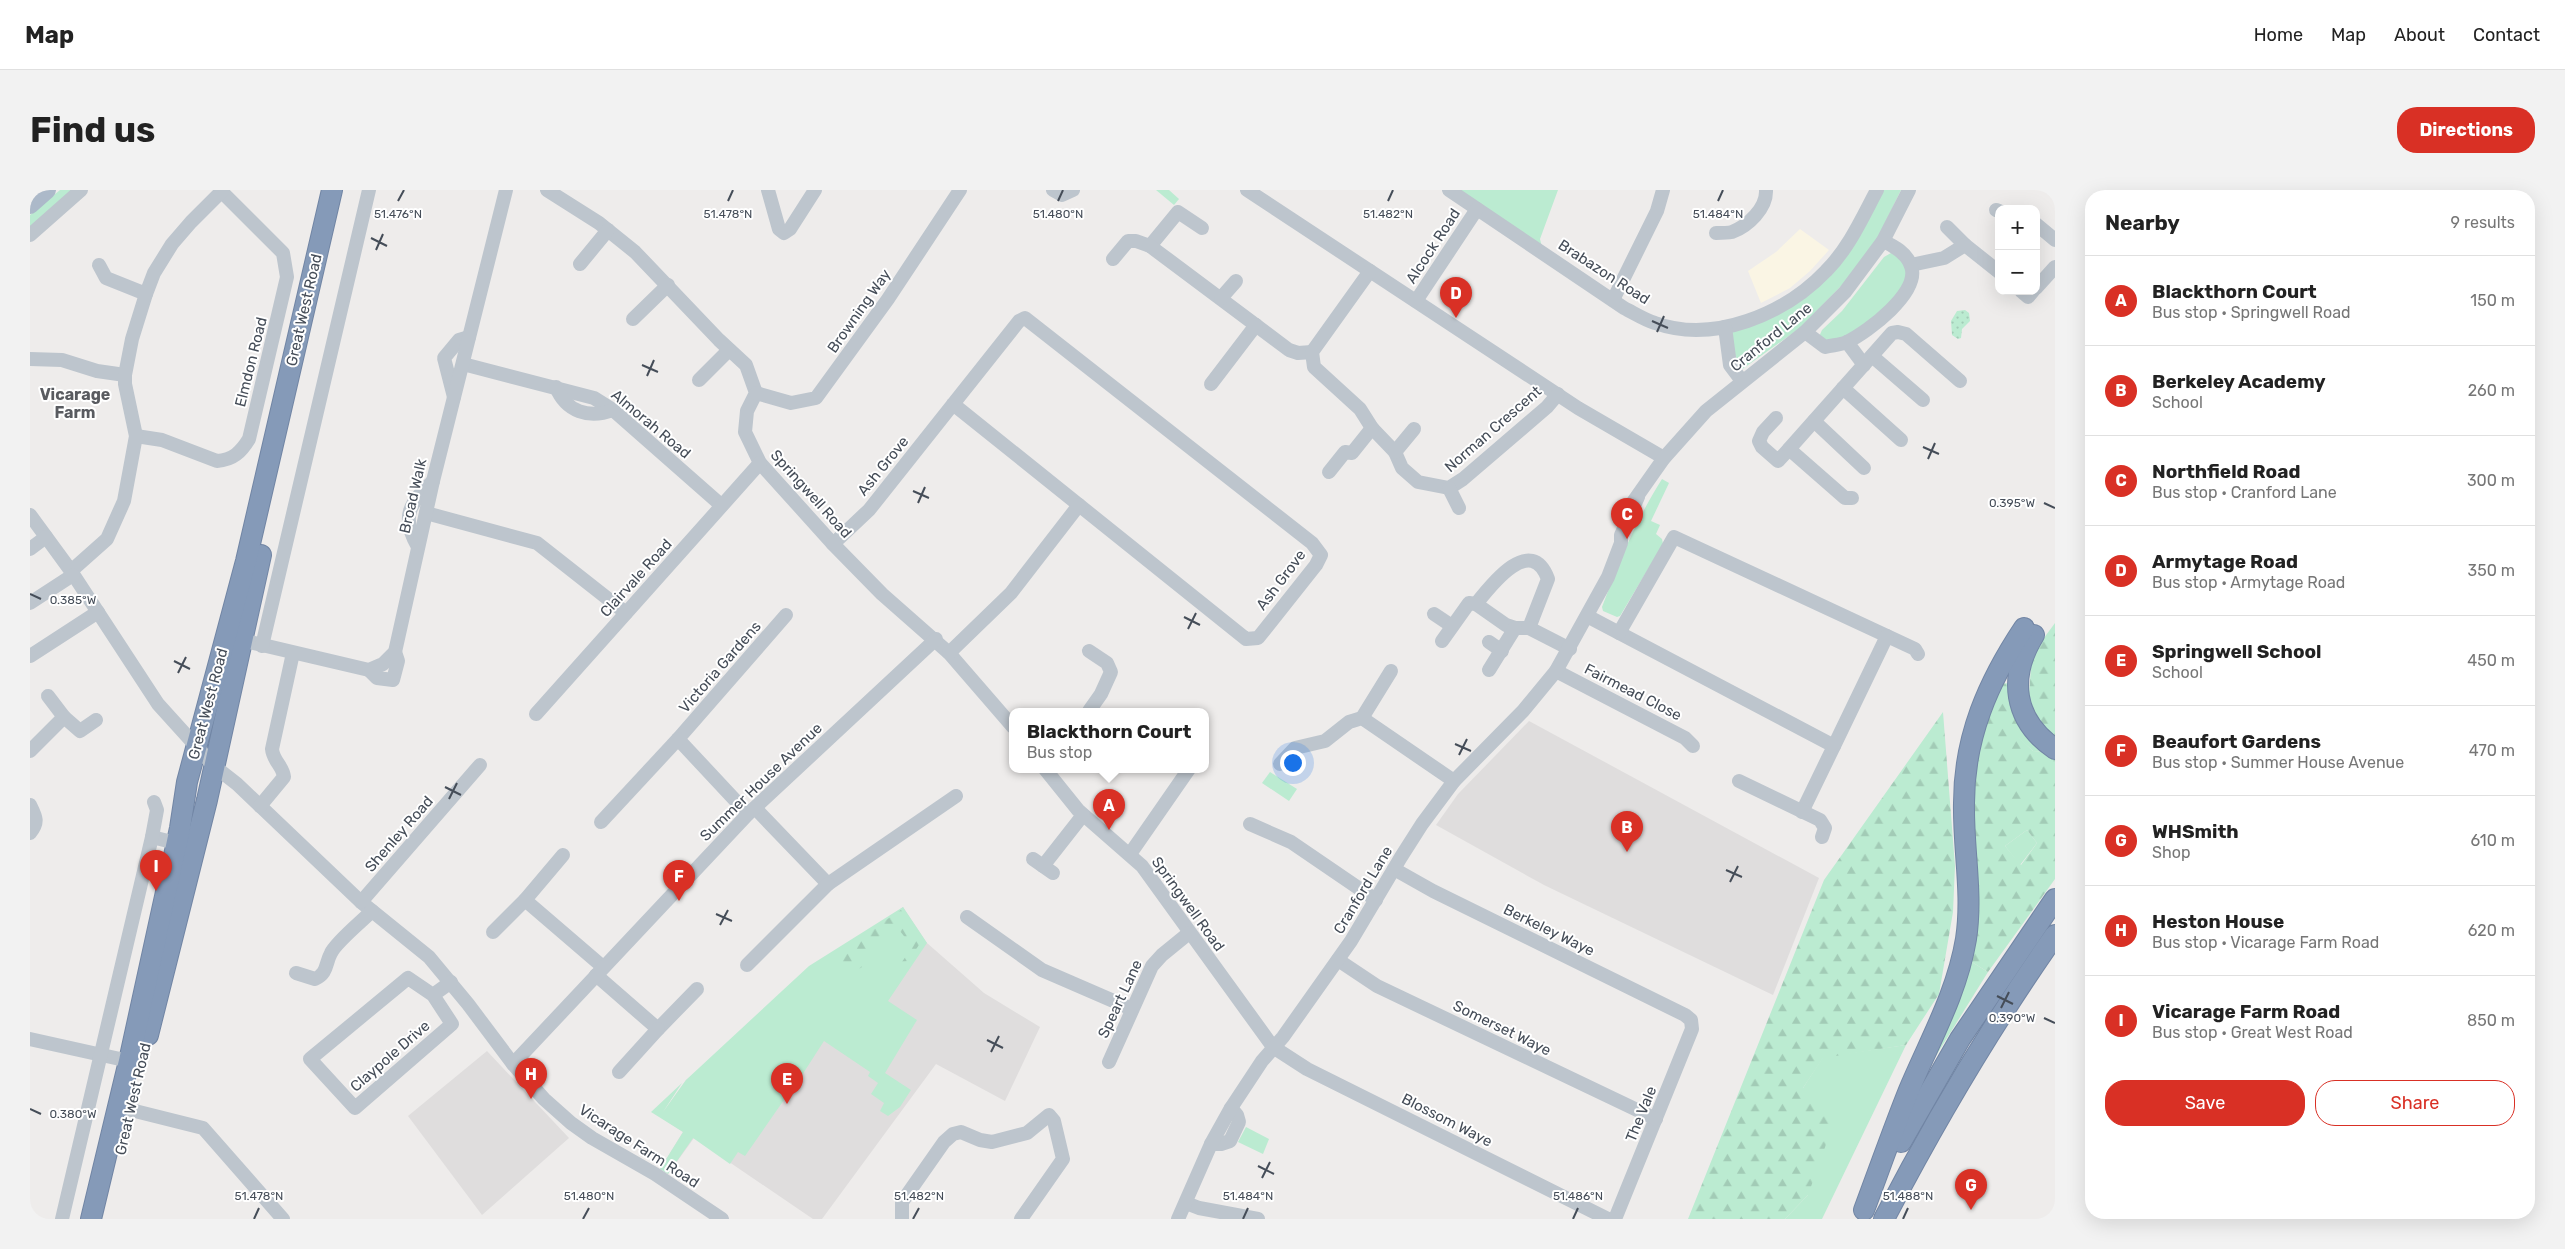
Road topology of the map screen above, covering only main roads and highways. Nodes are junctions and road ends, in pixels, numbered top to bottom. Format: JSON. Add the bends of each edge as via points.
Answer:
{"nodes":[{"id":1,"x":47,"y":190,"type":"edge"},
{"id":2,"x":332,"y":190,"type":"edge"},
{"id":3,"x":346,"y":190,"type":"edge"},
{"id":4,"x":30,"y":205,"type":"edge"},
{"id":5,"x":2055,"y":749,"type":"edge"},
{"id":6,"x":214,"y":766,"type":"junction"},
{"id":7,"x":178,"y":836,"type":"junction"},
{"id":8,"x":2055,"y":899,"type":"edge"},
{"id":9,"x":2055,"y":935,"type":"edge"},
{"id":10,"x":1862,"y":1215,"type":"edge"},
{"id":11,"x":91,"y":1219,"type":"edge"},
{"id":12,"x":105,"y":1219,"type":"edge"},
{"id":13,"x":1884,"y":1219,"type":"edge"}],
"edges":[{"from":1,"to":4,"type":"main road"},
{"from":2,"to":7,"type":"highway","name":"Great West Road","via":[[246,561],[180,815]]},
{"from":3,"to":6,"type":"highway","name":"Great West Road"},
{"from":5,"to":10,"type":"highway","via":[[2035,732],[2020,705],[2018,671],[2029,631],[1987,690],[1974,728],[1965,770],[1964,813],[1970,890],[1966,939],[1958,974]]},
{"from":6,"to":7,"type":"highway","via":[[201,775],[190,818]]},
{"from":6,"to":12,"type":"highway","name":"Great West Road"},
{"from":7,"to":11,"type":"highway","name":"Great West Road"},
{"from":8,"to":10,"type":"highway","via":[[1960,1039]]},
{"from":9,"to":13,"type":"highway","via":[[1973,1060]]}]}
